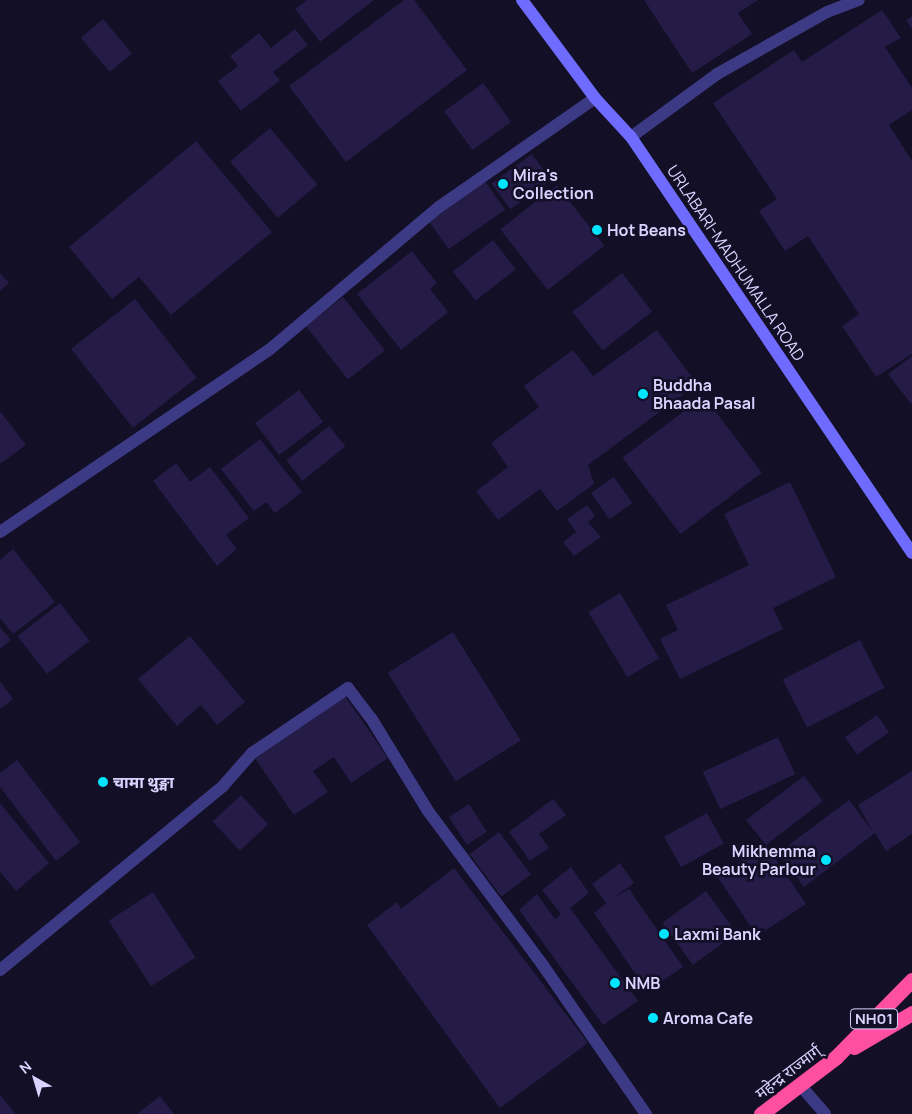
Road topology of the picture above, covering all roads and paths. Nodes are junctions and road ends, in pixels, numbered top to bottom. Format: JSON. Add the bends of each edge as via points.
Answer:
{"nodes":[{"id":1,"x":522,"y":0,"type":"edge"},
{"id":2,"x":859,"y":0,"type":"edge"},
{"id":3,"x":595,"y":98,"type":"junction"},
{"id":4,"x":631,"y":137,"type":"junction"},
{"id":5,"x":0,"y":532,"type":"edge"},
{"id":6,"x":912,"y":553,"type":"edge"},
{"id":7,"x":0,"y":970,"type":"edge"},
{"id":8,"x":912,"y":980,"type":"edge"},
{"id":9,"x":912,"y":1013,"type":"edge"},
{"id":10,"x":836,"y":1058,"type":"junction"},
{"id":11,"x":800,"y":1085,"type":"junction"},
{"id":12,"x":646,"y":1114,"type":"edge"},
{"id":13,"x":762,"y":1114,"type":"edge"},
{"id":14,"x":825,"y":1114,"type":"edge"}],
"edges":[{"from":1,"to":3,"type":"main road","name":"URLABARI-MADHUMALLA ROAD"},
{"from":2,"to":4,"type":"street","via":[[828,12],[717,74]]},
{"from":3,"to":4,"type":"main road","name":"URLABARI-MADHUMALLA ROAD"},
{"from":3,"to":5,"type":"street","via":[[439,207],[269,350]]},
{"from":4,"to":6,"type":"main road","name":"URLABARI-MADHUMALLA ROAD"},
{"from":7,"to":12,"type":"street","via":[[224,786],[252,753],[348,688],[372,718],[428,811],[542,964]]},
{"from":8,"to":10,"type":"highway","name":"महेन्द्र राज्मार्ग्","number":"NH01"},
{"from":9,"to":10,"type":"highway","name":"महेन्द्र राज्मार्ग्","number":"NH01"},
{"from":10,"to":11,"type":"highway","name":"महेन्द्र राज्मार्ग्","number":"NH01"},
{"from":11,"to":13,"type":"highway","name":"महेन्द्र राज्मार्ग्","number":"NH01"},
{"from":11,"to":14,"type":"street"}]}
